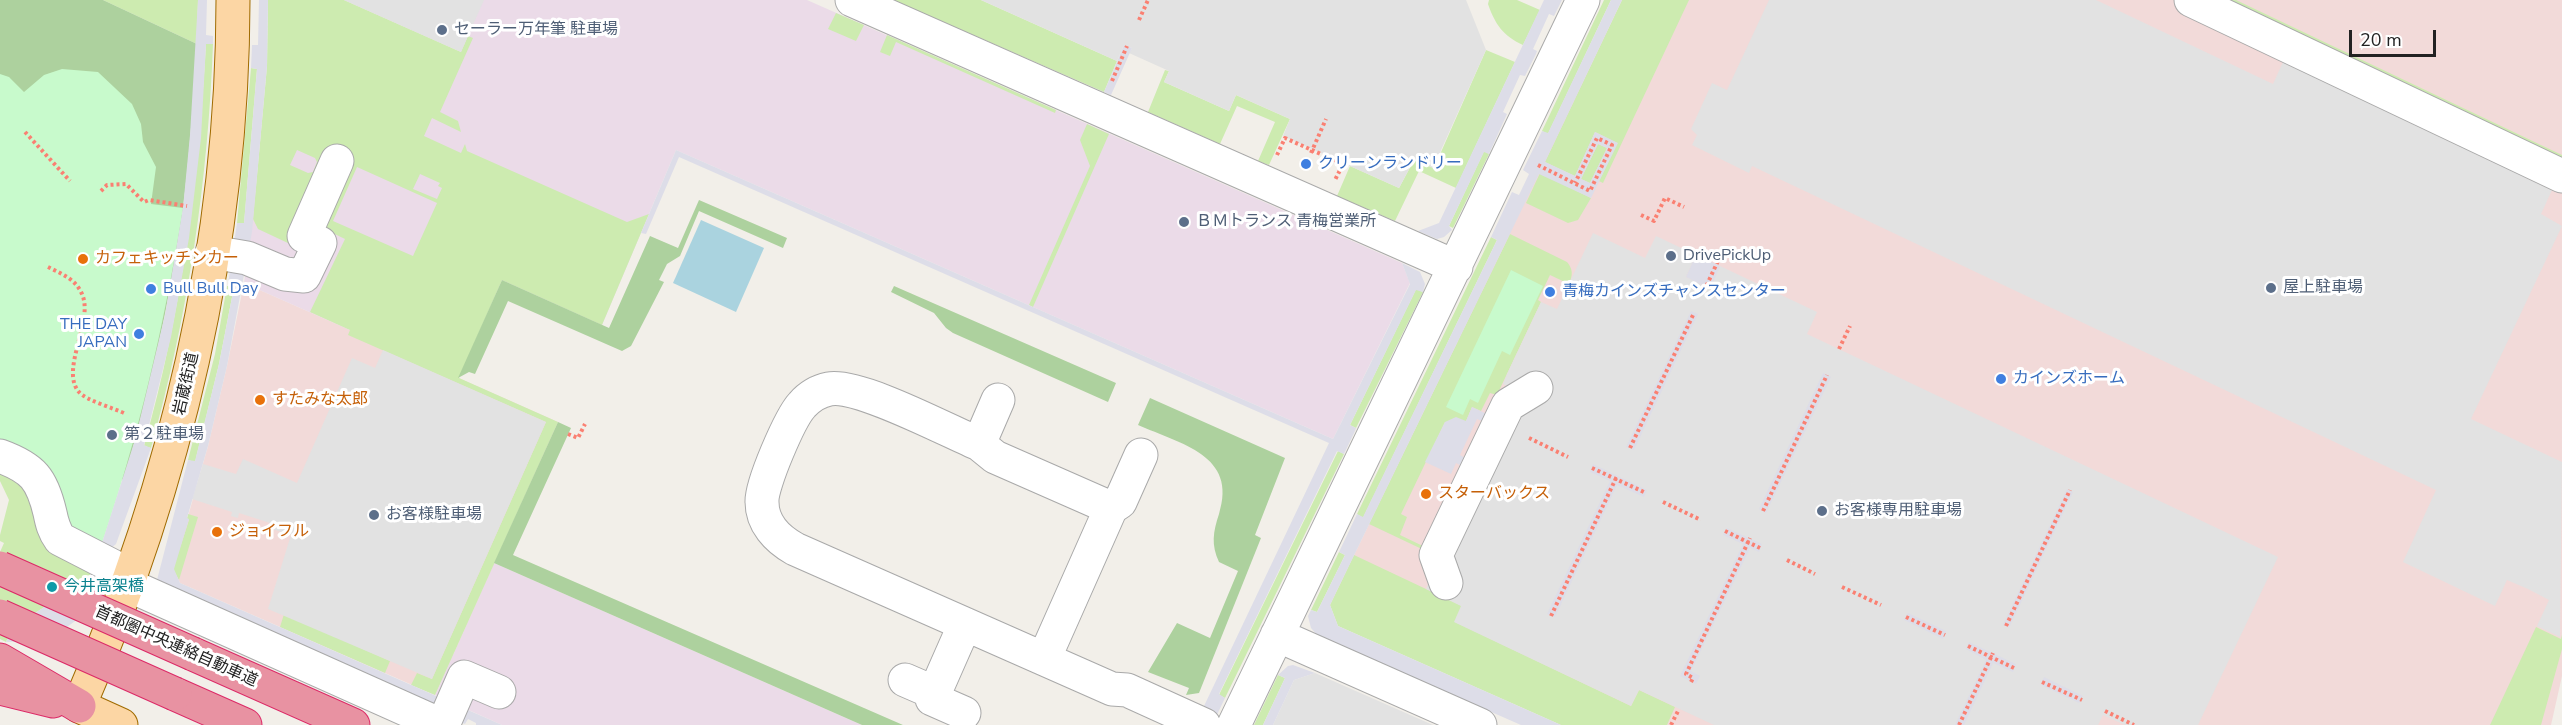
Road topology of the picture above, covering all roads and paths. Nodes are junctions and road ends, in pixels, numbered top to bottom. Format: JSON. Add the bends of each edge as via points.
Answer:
{"nodes":[{"id":1,"x":233,"y":0,"type":"edge"},
{"id":2,"x":852,"y":0,"type":"edge"},
{"id":3,"x":1148,"y":0,"type":"edge"},
{"id":4,"x":1583,"y":0,"type":"edge"},
{"id":5,"x":2191,"y":0,"type":"edge"},
{"id":6,"x":1139,"y":20,"type":"dead end"},
{"id":7,"x":1127,"y":46,"type":"dead end"},
{"id":8,"x":1110,"y":84,"type":"dead end"},
{"id":9,"x":1326,"y":119,"type":"dead end"},
{"id":10,"x":25,"y":132,"type":"dead end"},
{"id":11,"x":1312,"y":151,"type":"junction"},
{"id":12,"x":337,"y":161,"type":"dead end"},
{"id":13,"x":1538,"y":165,"type":"dead end"},
{"id":14,"x":2562,"y":176,"type":"edge"},
{"id":15,"x":70,"y":182,"type":"dead end"},
{"id":16,"x":1265,"y":183,"type":"junction"},
{"id":17,"x":1575,"y":183,"type":"junction"},
{"id":18,"x":101,"y":191,"type":"dead end"},
{"id":19,"x":188,"y":206,"type":"dead end"},
{"id":20,"x":1684,"y":207,"type":"dead end"},
{"id":21,"x":1323,"y":208,"type":"junction"},
{"id":22,"x":1641,"y":214,"type":"dead end"},
{"id":23,"x":1724,"y":248,"type":"dead end"},
{"id":24,"x":212,"y":252,"type":"junction"},
{"id":25,"x":48,"y":267,"type":"dead end"},
{"id":26,"x":1456,"y":267,"type":"junction"},
{"id":27,"x":1704,"y":291,"type":"dead end"},
{"id":28,"x":1694,"y":313,"type":"dead end"},
{"id":29,"x":1851,"y":326,"type":"dead end"},
{"id":30,"x":1839,"y":349,"type":"dead end"},
{"id":31,"x":1827,"y":375,"type":"dead end"},
{"id":32,"x":1536,"y":388,"type":"dead end"},
{"id":33,"x":998,"y":400,"type":"dead end"},
{"id":34,"x":126,"y":414,"type":"dead end"},
{"id":35,"x":585,"y":424,"type":"dead end"},
{"id":36,"x":568,"y":434,"type":"dead end"},
{"id":37,"x":1529,"y":438,"type":"dead end"},
{"id":38,"x":979,"y":444,"type":"junction"},
{"id":39,"x":1630,"y":448,"type":"dead end"},
{"id":40,"x":1141,"y":455,"type":"dead end"},
{"id":41,"x":0,"y":456,"type":"edge"},
{"id":42,"x":1568,"y":457,"type":"dead end"},
{"id":43,"x":1592,"y":468,"type":"dead end"},
{"id":44,"x":1616,"y":477,"type":"junction"},
{"id":45,"x":2070,"y":490,"type":"dead end"},
{"id":46,"x":1646,"y":493,"type":"dead end"},
{"id":47,"x":1663,"y":502,"type":"dead end"},
{"id":48,"x":1111,"y":508,"type":"junction"},
{"id":49,"x":1763,"y":511,"type":"dead end"},
{"id":50,"x":1701,"y":520,"type":"dead end"},
{"id":51,"x":1725,"y":531,"type":"dead end"},
{"id":52,"x":1749,"y":540,"type":"junction"},
{"id":53,"x":1760,"y":548,"type":"dead end"},
{"id":54,"x":1787,"y":560,"type":"dead end"},
{"id":55,"x":0,"y":568,"type":"edge"},
{"id":56,"x":1815,"y":574,"type":"dead end"},
{"id":57,"x":128,"y":580,"type":"junction"},
{"id":58,"x":1446,"y":583,"type":"dead end"},
{"id":59,"x":1842,"y":587,"type":"dead end"},
{"id":60,"x":1881,"y":605,"type":"dead end"},
{"id":61,"x":0,"y":616,"type":"edge"},
{"id":62,"x":1551,"y":616,"type":"dead end"},
{"id":63,"x":1906,"y":617,"type":"dead end"},
{"id":64,"x":965,"y":624,"type":"junction"},
{"id":65,"x":2006,"y":626,"type":"dead end"},
{"id":66,"x":1277,"y":635,"type":"junction"},
{"id":67,"x":1944,"y":635,"type":"dead end"},
{"id":68,"x":1968,"y":646,"type":"dead end"},
{"id":69,"x":1992,"y":655,"type":"junction"},
{"id":70,"x":1044,"y":659,"type":"junction"},
{"id":71,"x":0,"y":660,"type":"edge"},
{"id":72,"x":2014,"y":668,"type":"dead end"},
{"id":73,"x":904,"y":680,"type":"dead end"},
{"id":74,"x":2042,"y":681,"type":"dead end"},
{"id":75,"x":1691,"y":682,"type":"dead end"},
{"id":76,"x":0,"y":688,"type":"edge"},
{"id":77,"x":500,"y":692,"type":"dead end"},
{"id":78,"x":935,"y":693,"type":"junction"},
{"id":79,"x":2082,"y":700,"type":"dead end"},
{"id":80,"x":79,"y":706,"type":"junction"},
{"id":81,"x":1679,"y":709,"type":"dead end"},
{"id":82,"x":2105,"y":711,"type":"dead end"},
{"id":83,"x":964,"y":713,"type":"dead end"},
{"id":84,"x":121,"y":725,"type":"edge"},
{"id":85,"x":245,"y":725,"type":"edge"},
{"id":86,"x":353,"y":725,"type":"edge"},
{"id":87,"x":442,"y":725,"type":"edge"},
{"id":88,"x":1204,"y":725,"type":"edge"},
{"id":89,"x":1234,"y":725,"type":"edge"},
{"id":90,"x":1480,"y":725,"type":"edge"},
{"id":91,"x":1671,"y":725,"type":"edge"},
{"id":92,"x":1959,"y":725,"type":"edge"},
{"id":93,"x":2134,"y":725,"type":"edge"}],
"edges":[{"from":1,"to":24,"type":"main road","name":"岩蔵街道","via":[[227,137]]},
{"from":2,"to":16,"type":"street"},
{"from":3,"to":6,"type":"path"},
{"from":4,"to":26,"type":"street"},
{"from":5,"to":14,"type":"street"},
{"from":7,"to":8,"type":"path"},
{"from":9,"to":11,"type":"path"},
{"from":10,"to":15,"type":"path"},
{"from":11,"to":16,"type":"path","via":[[1285,138]]},
{"from":11,"to":21,"type":"path","via":[[1343,164]]},
{"from":12,"to":24,"type":"street","via":[[304,236],[320,243],[304,276],[285,274],[248,258]]},
{"from":13,"to":17,"type":"path"},
{"from":16,"to":21,"type":"street"},
{"from":17,"to":17,"type":"path","via":[[1590,190],[1612,145],[1597,138]]},
{"from":18,"to":19,"type":"path","via":[[107,185],[126,184],[144,202]]},
{"from":20,"to":22,"type":"path","via":[[1665,198],[1654,221]]},
{"from":21,"to":26,"type":"street"},
{"from":23,"to":27,"type":"path"},
{"from":24,"to":57,"type":"main road","name":"岩蔵街道","via":[[181,414]]},
{"from":25,"to":34,"type":"path","via":[[74,282],[84,299],[73,382],[85,398]]},
{"from":26,"to":66,"type":"street"},
{"from":28,"to":39,"type":"path"},
{"from":29,"to":30,"type":"path"},
{"from":31,"to":49,"type":"path"},
{"from":32,"to":58,"type":"street","via":[[1508,405],[1436,555]]},
{"from":33,"to":38,"type":"street"},
{"from":35,"to":36,"type":"path","via":[[578,438]]},
{"from":37,"to":42,"type":"path"},
{"from":38,"to":48,"type":"street","via":[[995,457]]},
{"from":38,"to":64,"type":"street","via":[[855,390],[829,389],[807,400],[796,413],[762,494],[765,519],[787,545]]},
{"from":40,"to":48,"type":"street","via":[[1120,502]]},
{"from":41,"to":57,"type":"street","via":[[16,462],[40,482],[60,539]]},
{"from":43,"to":44,"type":"path"},
{"from":44,"to":46,"type":"path"},
{"from":44,"to":62,"type":"path"},
{"from":45,"to":65,"type":"path"},
{"from":47,"to":50,"type":"path"},
{"from":48,"to":70,"type":"street"},
{"from":51,"to":52,"type":"path"},
{"from":52,"to":53,"type":"path"},
{"from":52,"to":75,"type":"path","via":[[1686,674],[1693,678]]},
{"from":54,"to":56,"type":"path"},
{"from":55,"to":86,"type":"highway","name":"首都圏中央連絡自動車道","bridge":true},
{"from":57,"to":80,"type":"main road","name":"岩蔵街道"},
{"from":57,"to":87,"type":"street"},
{"from":59,"to":60,"type":"path"},
{"from":61,"to":85,"type":"highway","bridge":true},
{"from":63,"to":67,"type":"path"},
{"from":64,"to":70,"type":"street"},
{"from":64,"to":78,"type":"street"},
{"from":66,"to":89,"type":"street"},
{"from":66,"to":90,"type":"street"},
{"from":68,"to":69,"type":"path"},
{"from":69,"to":72,"type":"path"},
{"from":69,"to":92,"type":"path"},
{"from":70,"to":88,"type":"street"},
{"from":71,"to":80,"type":"highway"},
{"from":73,"to":78,"type":"street"},
{"from":74,"to":79,"type":"path"},
{"from":76,"to":80,"type":"highway"},
{"from":77,"to":87,"type":"street","via":[[464,677]]},
{"from":78,"to":83,"type":"street","via":[[932,699]]},
{"from":80,"to":84,"type":"main road"},
{"from":81,"to":91,"type":"path"},
{"from":82,"to":93,"type":"path"}]}
